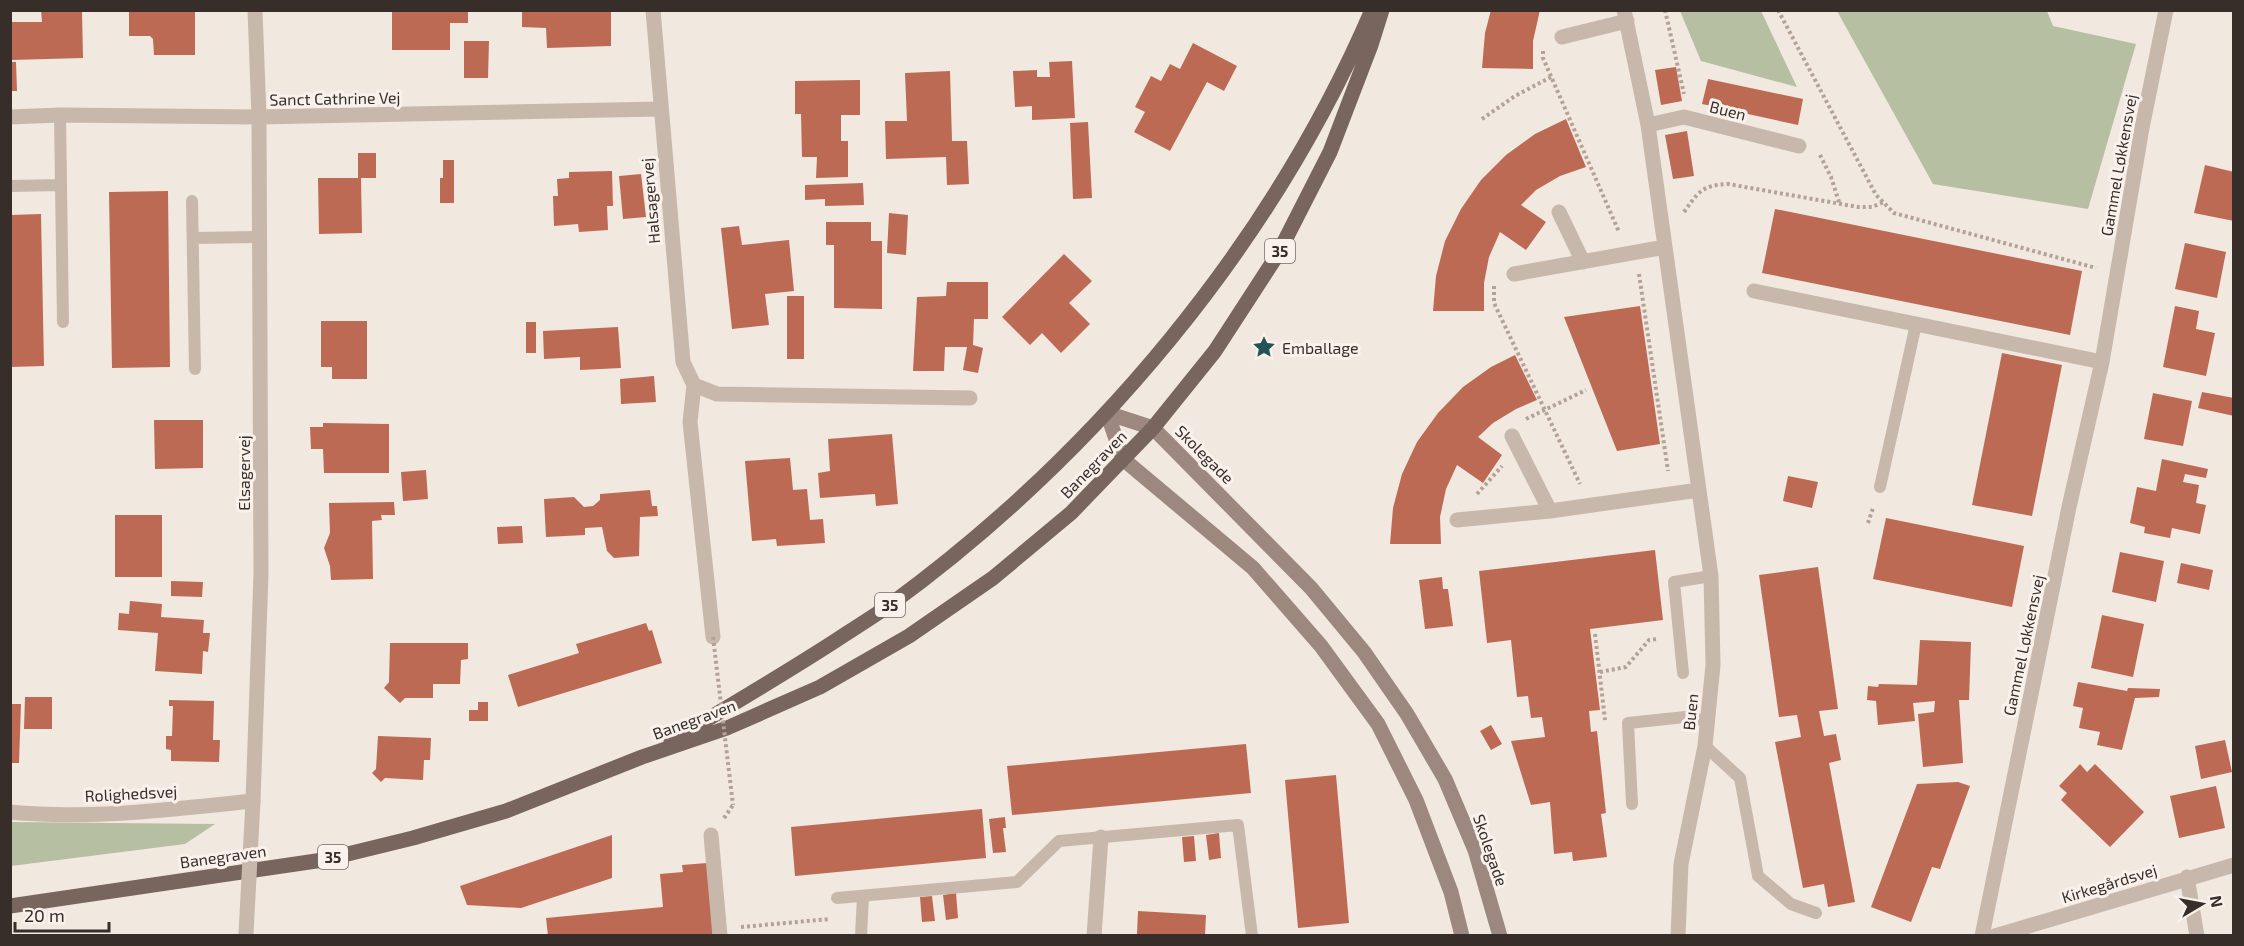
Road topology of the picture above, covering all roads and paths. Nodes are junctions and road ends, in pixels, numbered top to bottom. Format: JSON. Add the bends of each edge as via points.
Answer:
{"nodes":[{"id":1,"x":255,"y":10,"type":"edge"},
{"id":2,"x":653,"y":10,"type":"edge"},
{"id":3,"x":1372,"y":10,"type":"edge"},
{"id":4,"x":1382,"y":10,"type":"edge"},
{"id":5,"x":1665,"y":10,"type":"edge"},
{"id":6,"x":1778,"y":10,"type":"edge"},
{"id":7,"x":2166,"y":10,"type":"edge"},
{"id":8,"x":1626,"y":16,"type":"edge"},
{"id":9,"x":1562,"y":37,"type":"dead end"},
{"id":10,"x":1551,"y":77,"type":"dead end"},
{"id":11,"x":660,"y":109,"type":"junction"},
{"id":12,"x":60,"y":115,"type":"junction"},
{"id":13,"x":10,"y":117,"type":"edge"},
{"id":14,"x":259,"y":117,"type":"junction"},
{"id":15,"x":1482,"y":119,"type":"dead end"},
{"id":16,"x":1689,"y":119,"type":"junction"},
{"id":17,"x":1648,"y":125,"type":"junction"},
{"id":18,"x":1799,"y":146,"type":"joint"},
{"id":19,"x":61,"y":185,"type":"junction"},
{"id":20,"x":10,"y":186,"type":"edge"},
{"id":21,"x":192,"y":201,"type":"dead end"},
{"id":22,"x":1840,"y":205,"type":"dead end"},
{"id":23,"x":1559,"y":212,"type":"dead end"},
{"id":24,"x":259,"y":237,"type":"junction"},
{"id":25,"x":193,"y":238,"type":"junction"},
{"id":26,"x":1665,"y":247,"type":"junction"},
{"id":27,"x":1635,"y":252,"type":"junction"},
{"id":28,"x":1583,"y":262,"type":"junction"},
{"id":29,"x":2117,"y":273,"type":"junction"},
{"id":30,"x":1514,"y":274,"type":"joint"},
{"id":31,"x":1754,"y":291,"type":"dead end"},
{"id":32,"x":63,"y":322,"type":"dead end"},
{"id":33,"x":1916,"y":324,"type":"junction"},
{"id":34,"x":2102,"y":362,"type":"junction"},
{"id":35,"x":195,"y":369,"type":"dead end"},
{"id":36,"x":694,"y":385,"type":"junction"},
{"id":37,"x":970,"y":398,"type":"dead end"},
{"id":38,"x":1107,"y":413,"type":"junction"},
{"id":39,"x":1154,"y":428,"type":"junction"},
{"id":40,"x":1512,"y":436,"type":"dead end"},
{"id":41,"x":1123,"y":459,"type":"junction"},
{"id":42,"x":1880,"y":487,"type":"dead end"},
{"id":43,"x":1582,"y":488,"type":"dead end"},
{"id":44,"x":1699,"y":490,"type":"junction"},
{"id":45,"x":1671,"y":494,"type":"junction"},
{"id":46,"x":1550,"y":511,"type":"junction"},
{"id":47,"x":1457,"y":520,"type":"dead end"},
{"id":48,"x":1711,"y":576,"type":"junction"},
{"id":49,"x":1679,"y":636,"type":"junction"},
{"id":50,"x":713,"y":637,"type":"joint"},
{"id":51,"x":1600,"y":672,"type":"dead end"},
{"id":52,"x":1683,"y":673,"type":"dead end"},
{"id":53,"x":1707,"y":721,"type":"junction"},
{"id":54,"x":1705,"y":746,"type":"junction"},
{"id":55,"x":642,"y":757,"type":"junction"},
{"id":56,"x":253,"y":801,"type":"junction"},
{"id":57,"x":1632,"y":804,"type":"dead end"},
{"id":58,"x":733,"y":805,"type":"dead end"},
{"id":59,"x":10,"y":812,"type":"edge"},
{"id":60,"x":711,"y":835,"type":"dead end"},
{"id":61,"x":1101,"y":837,"type":"junction"},
{"id":62,"x":2234,"y":865,"type":"edge"},
{"id":63,"x":2187,"y":877,"type":"junction"},
{"id":64,"x":863,"y":896,"type":"junction"},
{"id":65,"x":837,"y":898,"type":"joint"},
{"id":66,"x":10,"y":906,"type":"edge"},
{"id":67,"x":1815,"y":913,"type":"dead end"},
{"id":68,"x":720,"y":932,"type":"edge"},
{"id":69,"x":246,"y":935,"type":"edge"},
{"id":70,"x":861,"y":936,"type":"edge"},
{"id":71,"x":1094,"y":936,"type":"edge"},
{"id":72,"x":1252,"y":936,"type":"edge"},
{"id":73,"x":1462,"y":936,"type":"edge"},
{"id":74,"x":1500,"y":936,"type":"edge"},
{"id":75,"x":1678,"y":936,"type":"edge"},
{"id":76,"x":1982,"y":936,"type":"edge"},
{"id":77,"x":1995,"y":936,"type":"edge"},
{"id":78,"x":2197,"y":936,"type":"edge"}],
"edges":[{"from":1,"to":14,"type":"street","name":"Elsagervej"},
{"from":2,"to":11,"type":"street","name":"Halsagervej"},
{"from":3,"to":38,"type":"main road","name":"Banegraven","number":"35","via":[[1353,56],[1282,183],[1201,302]]},
{"from":4,"to":39,"type":"main road","name":"Banegraven","number":"35","via":[[1330,152],[1278,254],[1215,351]]},
{"from":5,"to":16,"type":"path"},
{"from":6,"to":29,"type":"path","via":[[1876,195],[1894,213]]},
{"from":7,"to":29,"type":"street","name":"Gammel Løkkensvej"},
{"from":8,"to":9,"type":"street","name":"Buen"},
{"from":8,"to":17,"type":"street","name":"Buen"},
{"from":10,"to":15,"type":"path"},
{"from":11,"to":14,"type":"street","name":"Sanct Cathrine Vej"},
{"from":11,"to":36,"type":"street","name":"Halsagervej","via":[[683,362]]},
{"from":12,"to":13,"type":"street","name":"Sanct Cathrine Vej"},
{"from":12,"to":14,"type":"street","name":"Sanct Cathrine Vej"},
{"from":12,"to":19,"type":"lane"},
{"from":14,"to":24,"type":"street","name":"Elsagervej"},
{"from":16,"to":17,"type":"street","name":"Buen"},
{"from":16,"to":18,"type":"street","name":"Buen"},
{"from":17,"to":26,"type":"street","name":"Buen"},
{"from":18,"to":22,"type":"path","via":[[1818,152]]},
{"from":19,"to":20,"type":"lane"},
{"from":19,"to":32,"type":"lane"},
{"from":21,"to":25,"type":"lane"},
{"from":23,"to":28,"type":"street"},
{"from":24,"to":25,"type":"lane"},
{"from":24,"to":56,"type":"street","name":"Elsagervej","via":[[261,574]]},
{"from":25,"to":35,"type":"lane"},
{"from":26,"to":27,"type":"street"},
{"from":26,"to":44,"type":"street","name":"Buen"},
{"from":27,"to":28,"type":"street"},
{"from":27,"to":45,"type":"path"},
{"from":28,"to":30,"type":"street"},
{"from":29,"to":34,"type":"street","name":"Gammel Løkkensvej"},
{"from":30,"to":43,"type":"path","via":[[1495,278],[1494,303]]},
{"from":31,"to":33,"type":"street"},
{"from":33,"to":34,"type":"street"},
{"from":33,"to":42,"type":"lane"},
{"from":34,"to":76,"type":"street","name":"Gammel Løkkensvej"},
{"from":36,"to":37,"type":"street","via":[[717,394]]},
{"from":36,"to":50,"type":"street","name":"Halsagervej","via":[[690,422]]},
{"from":38,"to":39,"type":"street","name":"Skolegade"},
{"from":38,"to":41,"type":"street"},
{"from":38,"to":55,"type":"main road","name":"Banegraven","number":"35","via":[[1004,514],[891,604],[769,683]]},
{"from":39,"to":41,"type":"main road","name":"Banegraven","number":"35"},
{"from":39,"to":74,"type":"street","name":"Skolegade","via":[[1311,588],[1401,705],[1449,789],[1475,850]]},
{"from":40,"to":46,"type":"street"},
{"from":41,"to":55,"type":"main road","name":"Banegraven","number":"35","via":[[1071,513],[1001,571],[909,636],[820,687],[727,728]]},
{"from":41,"to":73,"type":"street","via":[[1253,568],[1321,646],[1377,724],[1416,800],[1451,892]]},
{"from":44,"to":45,"type":"street"},
{"from":44,"to":48,"type":"street","name":"Buen"},
{"from":45,"to":46,"type":"street"},
{"from":46,"to":47,"type":"street"},
{"from":48,"to":49,"type":"lane","via":[[1674,582]]},
{"from":48,"to":53,"type":"street","name":"Buen","via":[[1713,665]]},
{"from":49,"to":51,"type":"path","via":[[1648,640],[1626,667]]},
{"from":49,"to":52,"type":"lane"},
{"from":50,"to":58,"type":"path","bridge":true},
{"from":53,"to":54,"type":"street","name":"Buen"},
{"from":53,"to":57,"type":"lane","via":[[1685,717],[1628,723]]},
{"from":54,"to":67,"type":"lane","via":[[1740,778],[1758,876],[1791,904]]},
{"from":54,"to":75,"type":"street","name":"Buen","via":[[1681,864]]},
{"from":55,"to":66,"type":"main road","name":"Banegraven","number":"35","via":[[506,811],[334,857]]},
{"from":56,"to":59,"type":"street","name":"Rolighedsvej","via":[[150,812]]},
{"from":56,"to":69,"type":"street","name":"Elsagervej","bridge":true},
{"from":60,"to":68,"type":"street"},
{"from":61,"to":64,"type":"lane","via":[[1059,841],[1017,882]]},
{"from":61,"to":71,"type":"street"},
{"from":61,"to":72,"type":"lane","via":[[1238,825]]},
{"from":62,"to":63,"type":"street","name":"Kirkegårdsvej"},
{"from":63,"to":77,"type":"street","name":"Kirkegårdsvej"},
{"from":63,"to":78,"type":"street"},
{"from":64,"to":65,"type":"lane"},
{"from":64,"to":70,"type":"lane"},
{"from":65,"to":68,"type":"path","via":[[833,918]]}]}
